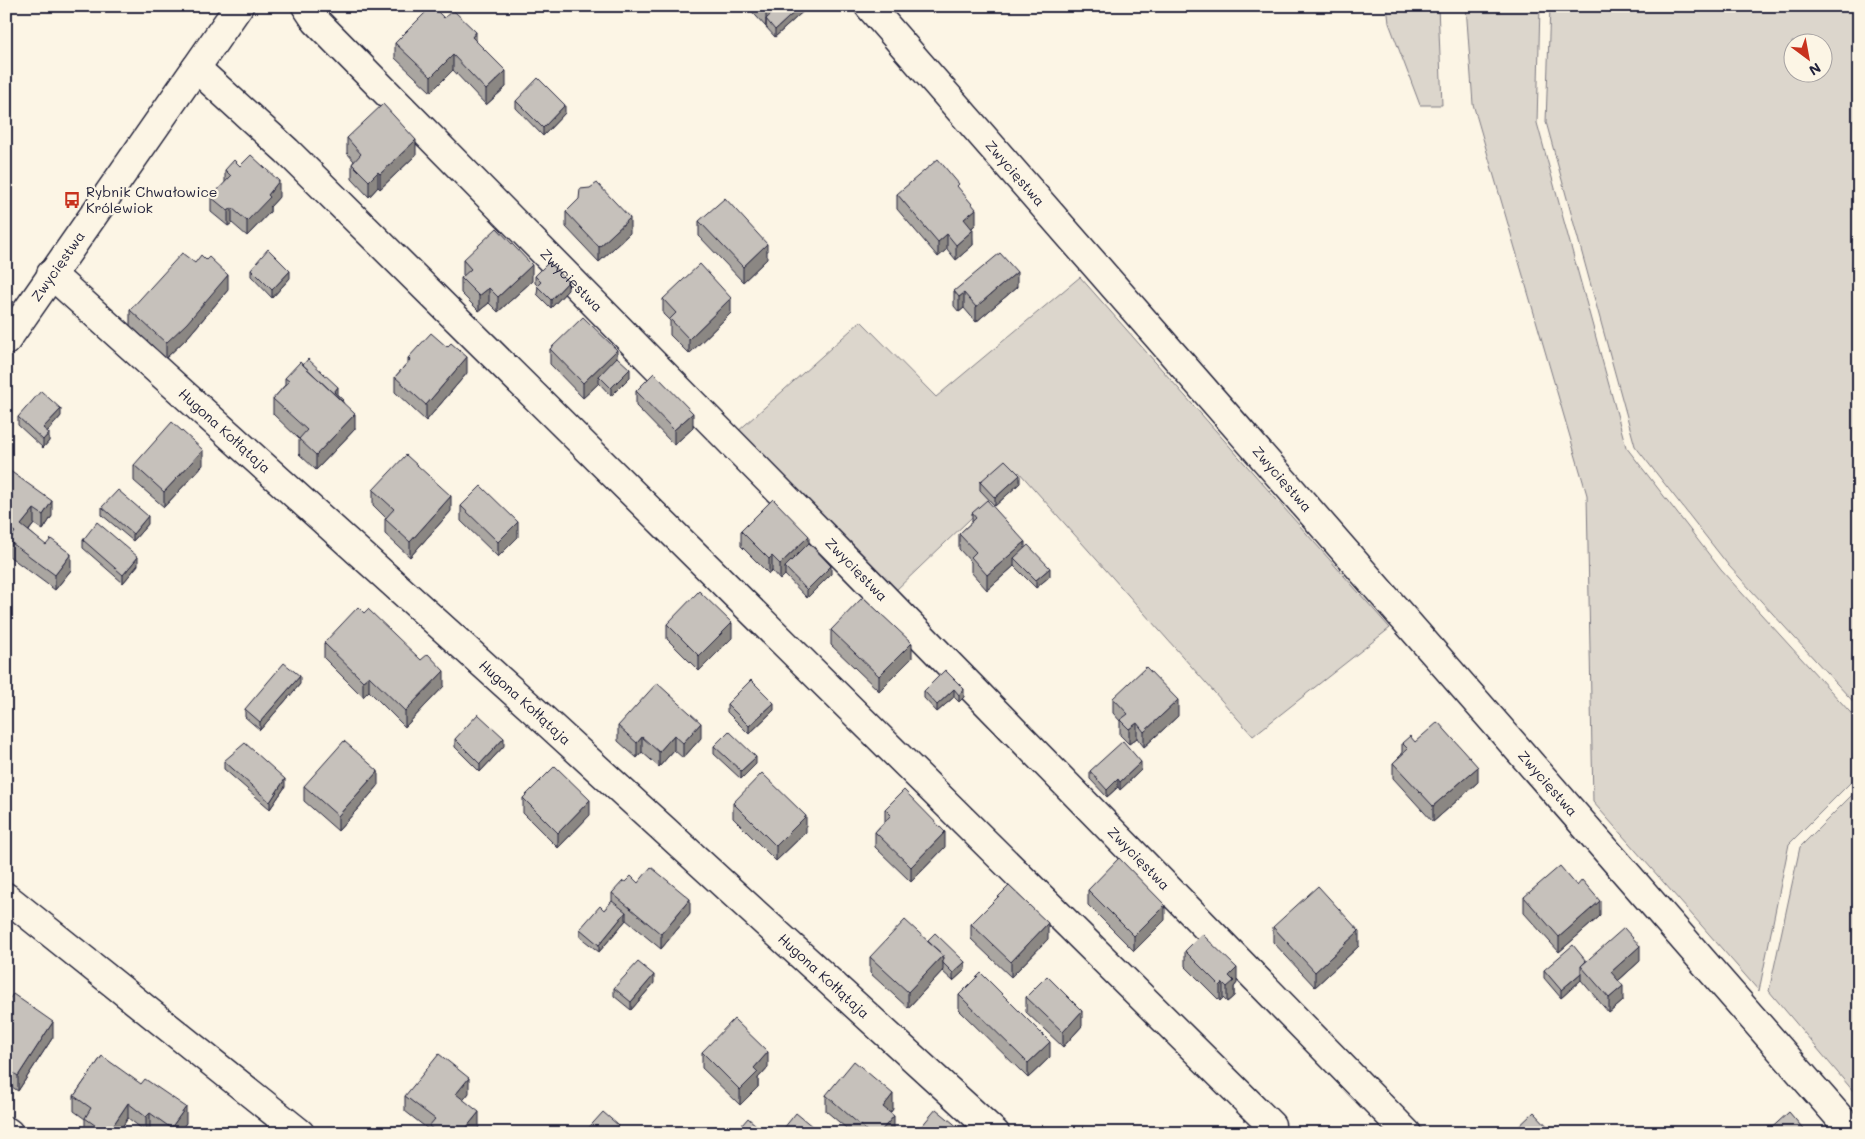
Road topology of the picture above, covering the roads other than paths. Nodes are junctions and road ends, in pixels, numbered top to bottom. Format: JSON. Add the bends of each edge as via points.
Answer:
{"nodes":[{"id":1,"x":239,"y":6,"type":"edge"},
{"id":2,"x":306,"y":6,"type":"edge"},
{"id":3,"x":869,"y":6,"type":"edge"},
{"id":4,"x":196,"y":68,"type":"junction"},
{"id":5,"x":51,"y":274,"type":"junction"},
{"id":6,"x":6,"y":340,"type":"edge"},
{"id":7,"x":6,"y":897,"type":"edge"},
{"id":8,"x":1272,"y":1125,"type":"dead end"},
{"id":9,"x":300,"y":1133,"type":"edge"},
{"id":10,"x":995,"y":1133,"type":"edge"},
{"id":11,"x":1407,"y":1133,"type":"edge"},
{"id":12,"x":1853,"y":1133,"type":"edge"}],
"edges":[{"from":1,"to":4,"type":"street","name":"Zwycięstwa"},
{"from":2,"to":11,"type":"street","name":"Zwycięstwa","via":[[316,22]]},
{"from":3,"to":12,"type":"street","name":"Zwycięstwa"},
{"from":4,"to":5,"type":"street","name":"Zwycięstwa"},
{"from":4,"to":8,"type":"street","via":[[286,151]]},
{"from":5,"to":6,"type":"street","name":"Zwycięstwa"},
{"from":5,"to":10,"type":"street","name":"Hugona Kołłątaja"},
{"from":7,"to":9,"type":"street"}]}
